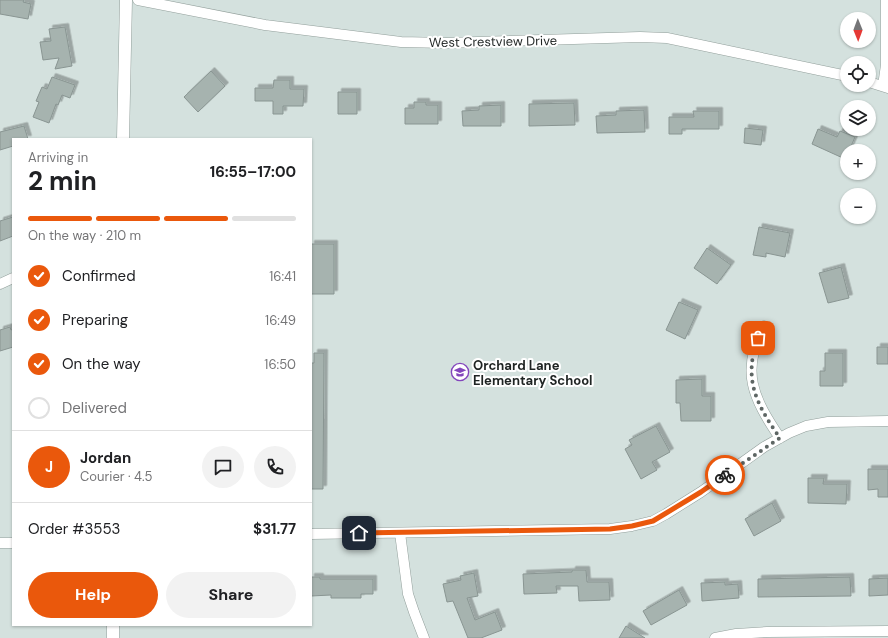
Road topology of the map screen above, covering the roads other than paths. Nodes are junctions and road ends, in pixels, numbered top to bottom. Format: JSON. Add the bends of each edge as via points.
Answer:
{"nodes":[{"id":1,"x":126,"y":0,"type":"edge"},
{"id":2,"x":138,"y":0,"type":"edge"},
{"id":3,"x":886,"y":0,"type":"edge"},
{"id":4,"x":840,"y":75,"type":"edge"},
{"id":5,"x":885,"y":87,"type":"edge"},
{"id":6,"x":123,"y":138,"type":"edge"},
{"id":7,"x":12,"y":278,"type":"edge"},
{"id":8,"x":0,"y":284,"type":"edge"},
{"id":9,"x":764,"y":326,"type":"dead end"},
{"id":10,"x":888,"y":421,"type":"edge"},
{"id":11,"x":780,"y":438,"type":"junction"},
{"id":12,"x":400,"y":533,"type":"junction"},
{"id":13,"x":312,"y":534,"type":"edge"},
{"id":14,"x":0,"y":543,"type":"edge"},
{"id":15,"x":12,"y":543,"type":"edge"},
{"id":16,"x":113,"y":626,"type":"edge"},
{"id":17,"x":888,"y":631,"type":"edge"},
{"id":18,"x":113,"y":638,"type":"edge"},
{"id":19,"x":424,"y":638,"type":"edge"},
{"id":20,"x":715,"y":638,"type":"edge"}],
"edges":[{"from":1,"to":6,"type":"street"},
{"from":2,"to":4,"type":"street","name":"West Crestview Drive","via":[[265,24],[401,42],[667,38]]},
{"from":3,"to":5,"type":"street"},
{"from":7,"to":8,"type":"street"},
{"from":9,"to":11,"type":"street","via":[[752,352],[752,382],[758,403]]},
{"from":10,"to":11,"type":"street","via":[[828,422],[806,426]]},
{"from":11,"to":12,"type":"street","via":[[653,521],[610,529]]},
{"from":12,"to":13,"type":"street"},
{"from":12,"to":19,"type":"street","via":[[408,594]]},
{"from":14,"to":15,"type":"street"},
{"from":16,"to":18,"type":"street"},
{"from":17,"to":20,"type":"street","via":[[767,632]]}]}
